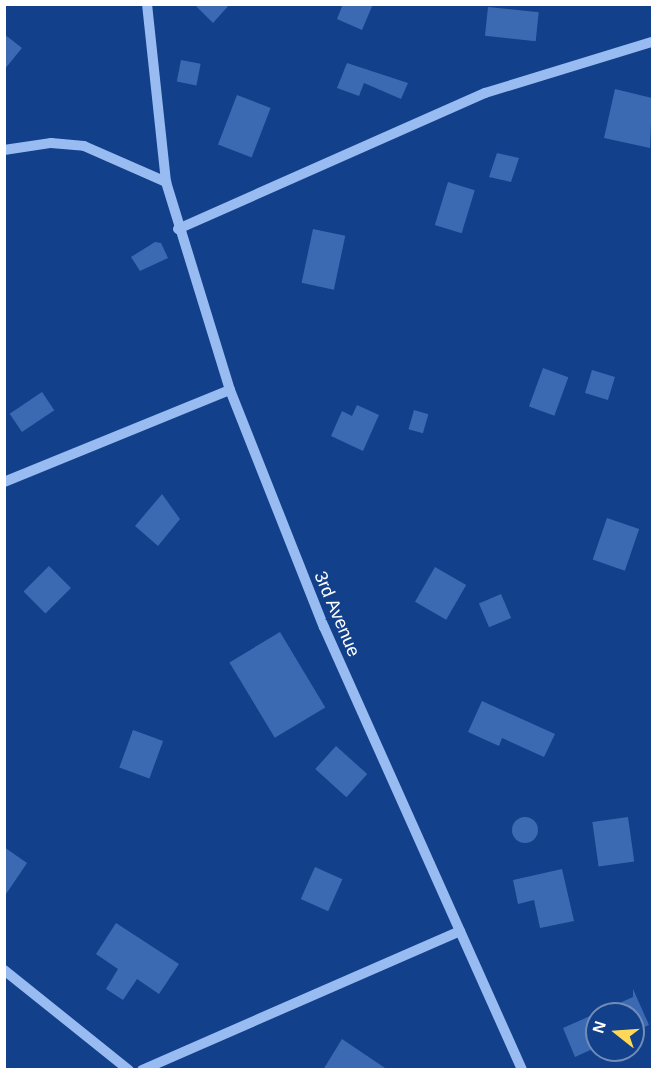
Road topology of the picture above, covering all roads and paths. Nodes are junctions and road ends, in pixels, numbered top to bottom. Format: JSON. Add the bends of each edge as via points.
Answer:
{"nodes":[{"id":1,"x":147,"y":4,"type":"edge"},
{"id":2,"x":652,"y":42,"type":"edge"},
{"id":3,"x":4,"y":150,"type":"edge"},
{"id":4,"x":166,"y":182,"type":"junction"},
{"id":5,"x":178,"y":229,"type":"junction"},
{"id":6,"x":230,"y":390,"type":"junction"},
{"id":7,"x":4,"y":482,"type":"edge"},
{"id":8,"x":460,"y":932,"type":"junction"},
{"id":9,"x":4,"y":970,"type":"edge"},
{"id":10,"x":129,"y":1070,"type":"edge"},
{"id":11,"x":142,"y":1070,"type":"edge"},
{"id":12,"x":522,"y":1070,"type":"edge"}],
"edges":[{"from":1,"to":4,"type":"street","name":"3rd Avenue"},
{"from":2,"to":5,"type":"street","via":[[485,93]]},
{"from":3,"to":4,"type":"street","via":[[51,143],[84,146]]},
{"from":4,"to":5,"type":"street","name":"3rd Avenue"},
{"from":5,"to":6,"type":"street","name":"3rd Avenue"},
{"from":6,"to":7,"type":"street"},
{"from":6,"to":8,"type":"street","name":"3rd Avenue","via":[[324,627]]},
{"from":8,"to":11,"type":"street"},
{"from":8,"to":12,"type":"street","name":"3rd Avenue"},
{"from":9,"to":10,"type":"street"}]}
